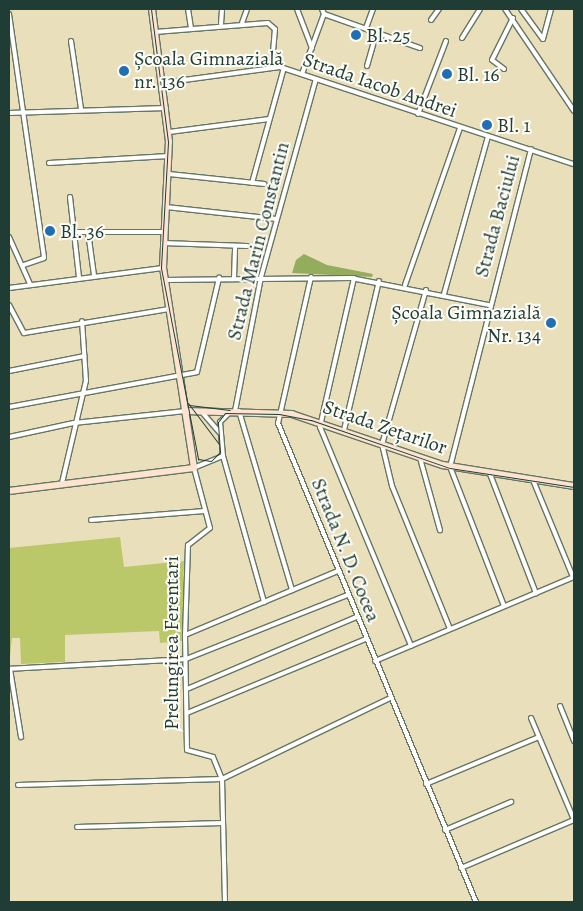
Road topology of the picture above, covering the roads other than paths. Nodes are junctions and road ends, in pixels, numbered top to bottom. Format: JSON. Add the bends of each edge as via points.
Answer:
{"nodes":[{"id":1,"x":152,"y":9,"type":"edge"},
{"id":2,"x":188,"y":9,"type":"edge"},
{"id":3,"x":222,"y":9,"type":"edge"},
{"id":4,"x":247,"y":9,"type":"edge"},
{"id":5,"x":297,"y":9,"type":"edge"},
{"id":6,"x":322,"y":9,"type":"edge"},
{"id":7,"x":374,"y":9,"type":"edge"},
{"id":8,"x":439,"y":9,"type":"edge"},
{"id":9,"x":480,"y":9,"type":"edge"},
{"id":10,"x":505,"y":9,"type":"edge"},
{"id":11,"x":521,"y":9,"type":"edge"},
{"id":12,"x":551,"y":9,"type":"edge"},
{"id":13,"x":9,"y":14,"type":"edge"},
{"id":14,"x":324,"y":14,"type":"junction"},
{"id":15,"x":513,"y":18,"type":"junction"},
{"id":16,"x":431,"y":20,"type":"dead end"},
{"id":17,"x":242,"y":23,"type":"junction"},
{"id":18,"x":221,"y":24,"type":"junction"},
{"id":19,"x":191,"y":28,"type":"junction"},
{"id":20,"x":366,"y":28,"type":"junction"},
{"id":21,"x":155,"y":32,"type":"junction"},
{"id":22,"x":377,"y":32,"type":"junction"},
{"id":23,"x":462,"y":38,"type":"dead end"},
{"id":24,"x":71,"y":41,"type":"dead end"},
{"id":25,"x":446,"y":41,"type":"dead end"},
{"id":26,"x":312,"y":48,"type":"junction"},
{"id":27,"x":420,"y":48,"type":"dead end"},
{"id":28,"x":367,"y":66,"type":"dead end"},
{"id":29,"x":272,"y":67,"type":"junction"},
{"id":30,"x":284,"y":68,"type":"junction"},
{"id":31,"x":504,"y":69,"type":"dead end"},
{"id":32,"x":302,"y":74,"type":"junction"},
{"id":33,"x":316,"y":79,"type":"junction"},
{"id":34,"x":162,"y":83,"type":"junction"},
{"id":35,"x":166,"y":108,"type":"junction"},
{"id":36,"x":81,"y":110,"type":"junction"},
{"id":37,"x":574,"y":111,"type":"edge"},
{"id":38,"x":23,"y":112,"type":"junction"},
{"id":39,"x":9,"y":113,"type":"edge"},
{"id":40,"x":418,"y":114,"type":"junction"},
{"id":41,"x":269,"y":119,"type":"junction"},
{"id":42,"x":460,"y":128,"type":"junction"},
{"id":43,"x":169,"y":132,"type":"junction"},
{"id":44,"x":488,"y":136,"type":"junction"},
{"id":45,"x":531,"y":149,"type":"junction"},
{"id":46,"x":169,"y":156,"type":"junction"},
{"id":47,"x":49,"y":163,"type":"dead end"},
{"id":48,"x":574,"y":164,"type":"edge"},
{"id":49,"x":169,"y":174,"type":"junction"},
{"id":50,"x":252,"y":183,"type":"junction"},
{"id":51,"x":264,"y":184,"type":"dead end"},
{"id":52,"x":70,"y":198,"type":"dead end"},
{"id":53,"x":166,"y":207,"type":"junction"},
{"id":54,"x":276,"y":219,"type":"junction"},
{"id":55,"x":73,"y":232,"type":"junction"},
{"id":56,"x":88,"y":232,"type":"junction"},
{"id":57,"x":164,"y":232,"type":"junction"},
{"id":58,"x":9,"y":237,"type":"edge"},
{"id":59,"x":163,"y":243,"type":"junction"},
{"id":60,"x":234,"y":246,"type":"junction"},
{"id":61,"x":247,"y":246,"type":"dead end"},
{"id":62,"x":24,"y":265,"type":"junction"},
{"id":63,"x":162,"y":268,"type":"junction"},
{"id":64,"x":94,"y":275,"type":"junction"},
{"id":65,"x":79,"y":277,"type":"junction"},
{"id":66,"x":261,"y":277,"type":"junction"},
{"id":67,"x":311,"y":277,"type":"junction"},
{"id":68,"x":219,"y":278,"type":"junction"},
{"id":69,"x":234,"y":278,"type":"junction"},
{"id":70,"x":354,"y":278,"type":"junction"},
{"id":71,"x":164,"y":280,"type":"junction"},
{"id":72,"x":379,"y":281,"type":"junction"},
{"id":73,"x":30,"y":284,"type":"junction"},
{"id":74,"x":405,"y":285,"type":"junction"},
{"id":75,"x":9,"y":288,"type":"edge"},
{"id":76,"x":426,"y":290,"type":"junction"},
{"id":77,"x":444,"y":294,"type":"junction"},
{"id":78,"x":9,"y":305,"type":"edge"},
{"id":79,"x":489,"y":305,"type":"junction"},
{"id":80,"x":169,"y":309,"type":"junction"},
{"id":81,"x":82,"y":322,"type":"junction"},
{"id":82,"x":85,"y":356,"type":"junction"},
{"id":83,"x":9,"y":371,"type":"edge"},
{"id":84,"x":182,"y":375,"type":"junction"},
{"id":85,"x":83,"y":390,"type":"junction"},
{"id":86,"x":186,"y":400,"type":"junction"},
{"id":87,"x":9,"y":406,"type":"edge"},
{"id":88,"x":201,"y":410,"type":"junction"},
{"id":89,"x":185,"y":411,"type":"junction"},
{"id":90,"x":236,"y":411,"type":"junction"},
{"id":91,"x":279,"y":412,"type":"junction"},
{"id":92,"x":321,"y":422,"type":"junction"},
{"id":93,"x":74,"y":423,"type":"junction"},
{"id":94,"x":344,"y":430,"type":"junction"},
{"id":95,"x":221,"y":434,"type":"junction"},
{"id":96,"x":9,"y":437,"type":"edge"},
{"id":97,"x":382,"y":444,"type":"junction"},
{"id":98,"x":222,"y":456,"type":"junction"},
{"id":99,"x":420,"y":458,"type":"junction"},
{"id":100,"x":450,"y":467,"type":"junction"},
{"id":101,"x":194,"y":468,"type":"junction"},
{"id":102,"x":490,"y":474,"type":"junction"},
{"id":103,"x":533,"y":480,"type":"junction"},
{"id":104,"x":62,"y":484,"type":"junction"},
{"id":105,"x":574,"y":486,"type":"edge"},
{"id":106,"x":9,"y":491,"type":"edge"},
{"id":107,"x":206,"y":511,"type":"junction"},
{"id":108,"x":91,"y":520,"type":"dead end"},
{"id":109,"x":440,"y":530,"type":"dead end"},
{"id":110,"x":338,"y":571,"type":"junction"},
{"id":111,"x":574,"y":577,"type":"edge"},
{"id":112,"x":292,"y":590,"type":"junction"},
{"id":113,"x":536,"y":593,"type":"junction"},
{"id":114,"x":348,"y":595,"type":"junction"},
{"id":115,"x":264,"y":602,"type":"junction"},
{"id":116,"x":504,"y":606,"type":"junction"},
{"id":117,"x":357,"y":616,"type":"junction"},
{"id":118,"x":450,"y":629,"type":"junction"},
{"id":119,"x":185,"y":635,"type":"junction"},
{"id":120,"x":366,"y":639,"type":"junction"},
{"id":121,"x":411,"y":646,"type":"junction"},
{"id":122,"x":186,"y":659,"type":"junction"},
{"id":123,"x":375,"y":661,"type":"junction"},
{"id":124,"x":9,"y":669,"type":"edge"},
{"id":125,"x":187,"y":689,"type":"junction"},
{"id":126,"x":390,"y":698,"type":"junction"},
{"id":127,"x":560,"y":706,"type":"dead end"},
{"id":128,"x":187,"y":713,"type":"junction"},
{"id":129,"x":531,"y":718,"type":"dead end"},
{"id":130,"x":21,"y":737,"type":"dead end"},
{"id":131,"x":539,"y":737,"type":"junction"},
{"id":132,"x":574,"y":741,"type":"edge"},
{"id":133,"x":222,"y":779,"type":"junction"},
{"id":134,"x":426,"y":784,"type":"junction"},
{"id":135,"x":18,"y":785,"type":"dead end"},
{"id":136,"x":510,"y":802,"type":"dead end"},
{"id":137,"x":574,"y":820,"type":"edge"},
{"id":138,"x":223,"y":823,"type":"junction"},
{"id":139,"x":77,"y":827,"type":"dead end"},
{"id":140,"x":445,"y":830,"type":"junction"},
{"id":141,"x":461,"y":868,"type":"junction"},
{"id":142,"x":225,"y":902,"type":"edge"},
{"id":143,"x":476,"y":902,"type":"edge"}],
"edges":[{"from":1,"to":21,"type":"main road","name":"Prelungirea Ferentari"},
{"from":2,"to":19,"type":"street"},
{"from":3,"to":18,"type":"street"},
{"from":4,"to":17,"type":"street"},
{"from":5,"to":26,"type":"street"},
{"from":6,"to":14,"type":"street"},
{"from":7,"to":20,"type":"street"},
{"from":8,"to":16,"type":"street"},
{"from":9,"to":23,"type":"street"},
{"from":10,"to":15,"type":"street"},
{"from":11,"to":12,"type":"street","via":[[541,39],[546,36]]},
{"from":13,"to":38,"type":"street"},
{"from":14,"to":20,"type":"street"},
{"from":14,"to":26,"type":"street"},
{"from":15,"to":31,"type":"street","via":[[492,60]]},
{"from":15,"to":37,"type":"street"},
{"from":17,"to":18,"type":"street","name":"Strada Iacob Andrei"},
{"from":17,"to":29,"type":"street","name":"Strada Iacob Andrei","via":[[273,26]]},
{"from":18,"to":19,"type":"street","name":"Strada Iacob Andrei"},
{"from":19,"to":21,"type":"street","name":"Strada Iacob Andrei"},
{"from":20,"to":22,"type":"street"},
{"from":21,"to":34,"type":"main road","name":"Prelungirea Ferentari"},
{"from":22,"to":27,"type":"street"},
{"from":22,"to":28,"type":"street"},
{"from":24,"to":36,"type":"street"},
{"from":25,"to":40,"type":"street"},
{"from":26,"to":32,"type":"street"},
{"from":29,"to":30,"type":"street","name":"Strada Iacob Andrei"},
{"from":29,"to":34,"type":"street"},
{"from":30,"to":32,"type":"street","name":"Strada Iacob Andrei"},
{"from":30,"to":41,"type":"street"},
{"from":32,"to":33,"type":"street","name":"Strada Iacob Andrei"},
{"from":33,"to":40,"type":"street","name":"Strada Iacob Andrei"},
{"from":33,"to":54,"type":"street","name":"Strada Marin Constantin"},
{"from":34,"to":35,"type":"main road","name":"Prelungirea Ferentari"},
{"from":35,"to":36,"type":"street"},
{"from":35,"to":43,"type":"main road","name":"Prelungirea Ferentari"},
{"from":36,"to":38,"type":"street"},
{"from":38,"to":39,"type":"street"},
{"from":38,"to":62,"type":"street","via":[[44,258]]},
{"from":40,"to":42,"type":"street","name":"Strada Iacob Andrei"},
{"from":41,"to":43,"type":"street"},
{"from":41,"to":50,"type":"street"},
{"from":42,"to":44,"type":"street","name":"Strada Iacob Andrei"},
{"from":42,"to":74,"type":"street"},
{"from":43,"to":46,"type":"main road","name":"Prelungirea Ferentari"},
{"from":44,"to":45,"type":"street","name":"Strada Iacob Andrei"},
{"from":44,"to":77,"type":"street"},
{"from":45,"to":48,"type":"street","name":"Strada Iacob Andrei"},
{"from":45,"to":79,"type":"street","name":"Strada Baciului"},
{"from":46,"to":47,"type":"street"},
{"from":46,"to":49,"type":"main road","name":"Prelungirea Ferentari"},
{"from":49,"to":50,"type":"street"},
{"from":49,"to":53,"type":"main road","name":"Prelungirea Ferentari"},
{"from":50,"to":51,"type":"street"},
{"from":52,"to":55,"type":"street"},
{"from":53,"to":54,"type":"street"},
{"from":53,"to":57,"type":"main road","name":"Prelungirea Ferentari"},
{"from":54,"to":66,"type":"street","name":"Strada Marin Constantin"},
{"from":55,"to":56,"type":"street"},
{"from":55,"to":65,"type":"street"},
{"from":56,"to":57,"type":"street"},
{"from":56,"to":64,"type":"street"},
{"from":57,"to":59,"type":"main road","name":"Prelungirea Ferentari"},
{"from":58,"to":62,"type":"street"},
{"from":59,"to":60,"type":"street"},
{"from":59,"to":63,"type":"main road","name":"Prelungirea Ferentari"},
{"from":60,"to":61,"type":"street"},
{"from":60,"to":69,"type":"street"},
{"from":62,"to":73,"type":"street"},
{"from":63,"to":64,"type":"street"},
{"from":63,"to":71,"type":"main road","name":"Prelungirea Ferentari"},
{"from":64,"to":65,"type":"street"},
{"from":65,"to":73,"type":"street"},
{"from":66,"to":67,"type":"street"},
{"from":66,"to":69,"type":"street"},
{"from":66,"to":90,"type":"street","name":"Strada Marin Constantin"},
{"from":67,"to":70,"type":"street"},
{"from":67,"to":91,"type":"street"},
{"from":68,"to":69,"type":"street"},
{"from":68,"to":71,"type":"street"},
{"from":68,"to":84,"type":"street","via":[[201,368]]},
{"from":70,"to":72,"type":"street"},
{"from":70,"to":92,"type":"street"},
{"from":71,"to":80,"type":"main road","name":"Prelungirea Ferentari"},
{"from":72,"to":74,"type":"street"},
{"from":72,"to":94,"type":"street"},
{"from":73,"to":75,"type":"street"},
{"from":74,"to":76,"type":"street"},
{"from":76,"to":77,"type":"street"},
{"from":76,"to":97,"type":"street"},
{"from":77,"to":79,"type":"street"},
{"from":78,"to":81,"type":"street","via":[[22,333]]},
{"from":79,"to":100,"type":"street","name":"Strada Baciului"},
{"from":80,"to":81,"type":"street"},
{"from":80,"to":84,"type":"main road","name":"Prelungirea Ferentari"},
{"from":81,"to":82,"type":"street"},
{"from":82,"to":83,"type":"street"},
{"from":82,"to":85,"type":"street"},
{"from":84,"to":85,"type":"street"},
{"from":84,"to":86,"type":"main road","name":"Prelungirea Ferentari"},
{"from":85,"to":87,"type":"street"},
{"from":85,"to":93,"type":"street"},
{"from":86,"to":88,"type":"main road"},
{"from":86,"to":89,"type":"main road","name":"Prelungirea Ferentari"},
{"from":88,"to":89,"type":"main road","name":"Strada Zețarilor"},
{"from":88,"to":90,"type":"main road","name":"Strada Zețarilor"},
{"from":88,"to":95,"type":"street"},
{"from":89,"to":93,"type":"street"},
{"from":89,"to":101,"type":"main road","name":"Prelungirea Ferentari"},
{"from":90,"to":91,"type":"main road","name":"Strada Zețarilor"},
{"from":90,"to":95,"type":"street","via":[[221,419]]},
{"from":90,"to":112,"type":"street","name":"Strada Marin Constantin"},
{"from":91,"to":92,"type":"main road","name":"Strada Zețarilor"},
{"from":91,"to":110,"type":"street","name":"Strada N. D. Cocea","via":[[282,433]]},
{"from":92,"to":94,"type":"main road","name":"Strada Zețarilor"},
{"from":92,"to":121,"type":"street"},
{"from":93,"to":96,"type":"street"},
{"from":93,"to":104,"type":"street"},
{"from":94,"to":97,"type":"main road","name":"Strada Zețarilor"},
{"from":95,"to":98,"type":"street"},
{"from":97,"to":99,"type":"main road","name":"Strada Zețarilor"},
{"from":97,"to":118,"type":"street","via":[[390,481]]},
{"from":98,"to":101,"type":"street"},
{"from":98,"to":115,"type":"street"},
{"from":99,"to":100,"type":"main road","name":"Strada Zețarilor"},
{"from":99,"to":109,"type":"street"},
{"from":100,"to":102,"type":"main road","name":"Strada Zețarilor"},
{"from":100,"to":116,"type":"street"},
{"from":101,"to":104,"type":"main road"},
{"from":101,"to":107,"type":"street","name":"Prelungirea Ferentari"},
{"from":102,"to":103,"type":"main road","name":"Strada Zețarilor"},
{"from":102,"to":113,"type":"street"},
{"from":103,"to":105,"type":"main road","name":"Strada Zețarilor"},
{"from":103,"to":111,"type":"street"},
{"from":104,"to":106,"type":"main road"},
{"from":107,"to":108,"type":"street"},
{"from":107,"to":119,"type":"street","name":"Prelungirea Ferentari","via":[[209,529],[188,545]]},
{"from":110,"to":112,"type":"street"},
{"from":110,"to":114,"type":"street","name":"Strada N. D. Cocea"},
{"from":111,"to":113,"type":"street"},
{"from":112,"to":115,"type":"street"},
{"from":113,"to":116,"type":"street"},
{"from":114,"to":117,"type":"street","name":"Strada N. D. Cocea"},
{"from":114,"to":122,"type":"street"},
{"from":115,"to":119,"type":"street"},
{"from":116,"to":118,"type":"street"},
{"from":117,"to":120,"type":"street","name":"Strada N. D. Cocea"},
{"from":117,"to":125,"type":"street"},
{"from":118,"to":121,"type":"street"},
{"from":119,"to":122,"type":"street","name":"Prelungirea Ferentari"},
{"from":120,"to":123,"type":"street","name":"Strada N. D. Cocea"},
{"from":120,"to":128,"type":"street"},
{"from":121,"to":123,"type":"street"},
{"from":122,"to":124,"type":"street"},
{"from":122,"to":125,"type":"street","name":"Prelungirea Ferentari"},
{"from":123,"to":126,"type":"street","name":"Strada N. D. Cocea"},
{"from":124,"to":130,"type":"street"},
{"from":125,"to":128,"type":"street","name":"Prelungirea Ferentari"},
{"from":126,"to":133,"type":"street"},
{"from":126,"to":134,"type":"street","name":"Strada N. D. Cocea"},
{"from":127,"to":132,"type":"street"},
{"from":128,"to":133,"type":"street","name":"Prelungirea Ferentari","via":[[187,750],[213,757]]},
{"from":129,"to":131,"type":"street"},
{"from":131,"to":134,"type":"street"},
{"from":131,"to":137,"type":"street"},
{"from":133,"to":135,"type":"street"},
{"from":133,"to":138,"type":"street"},
{"from":134,"to":140,"type":"street","name":"Strada N. D. Cocea"},
{"from":136,"to":140,"type":"street"},
{"from":137,"to":141,"type":"street"},
{"from":138,"to":139,"type":"street"},
{"from":138,"to":142,"type":"street"},
{"from":140,"to":141,"type":"street","name":"Strada N. D. Cocea"},
{"from":141,"to":143,"type":"street","name":"Strada N. D. Cocea"}]}
